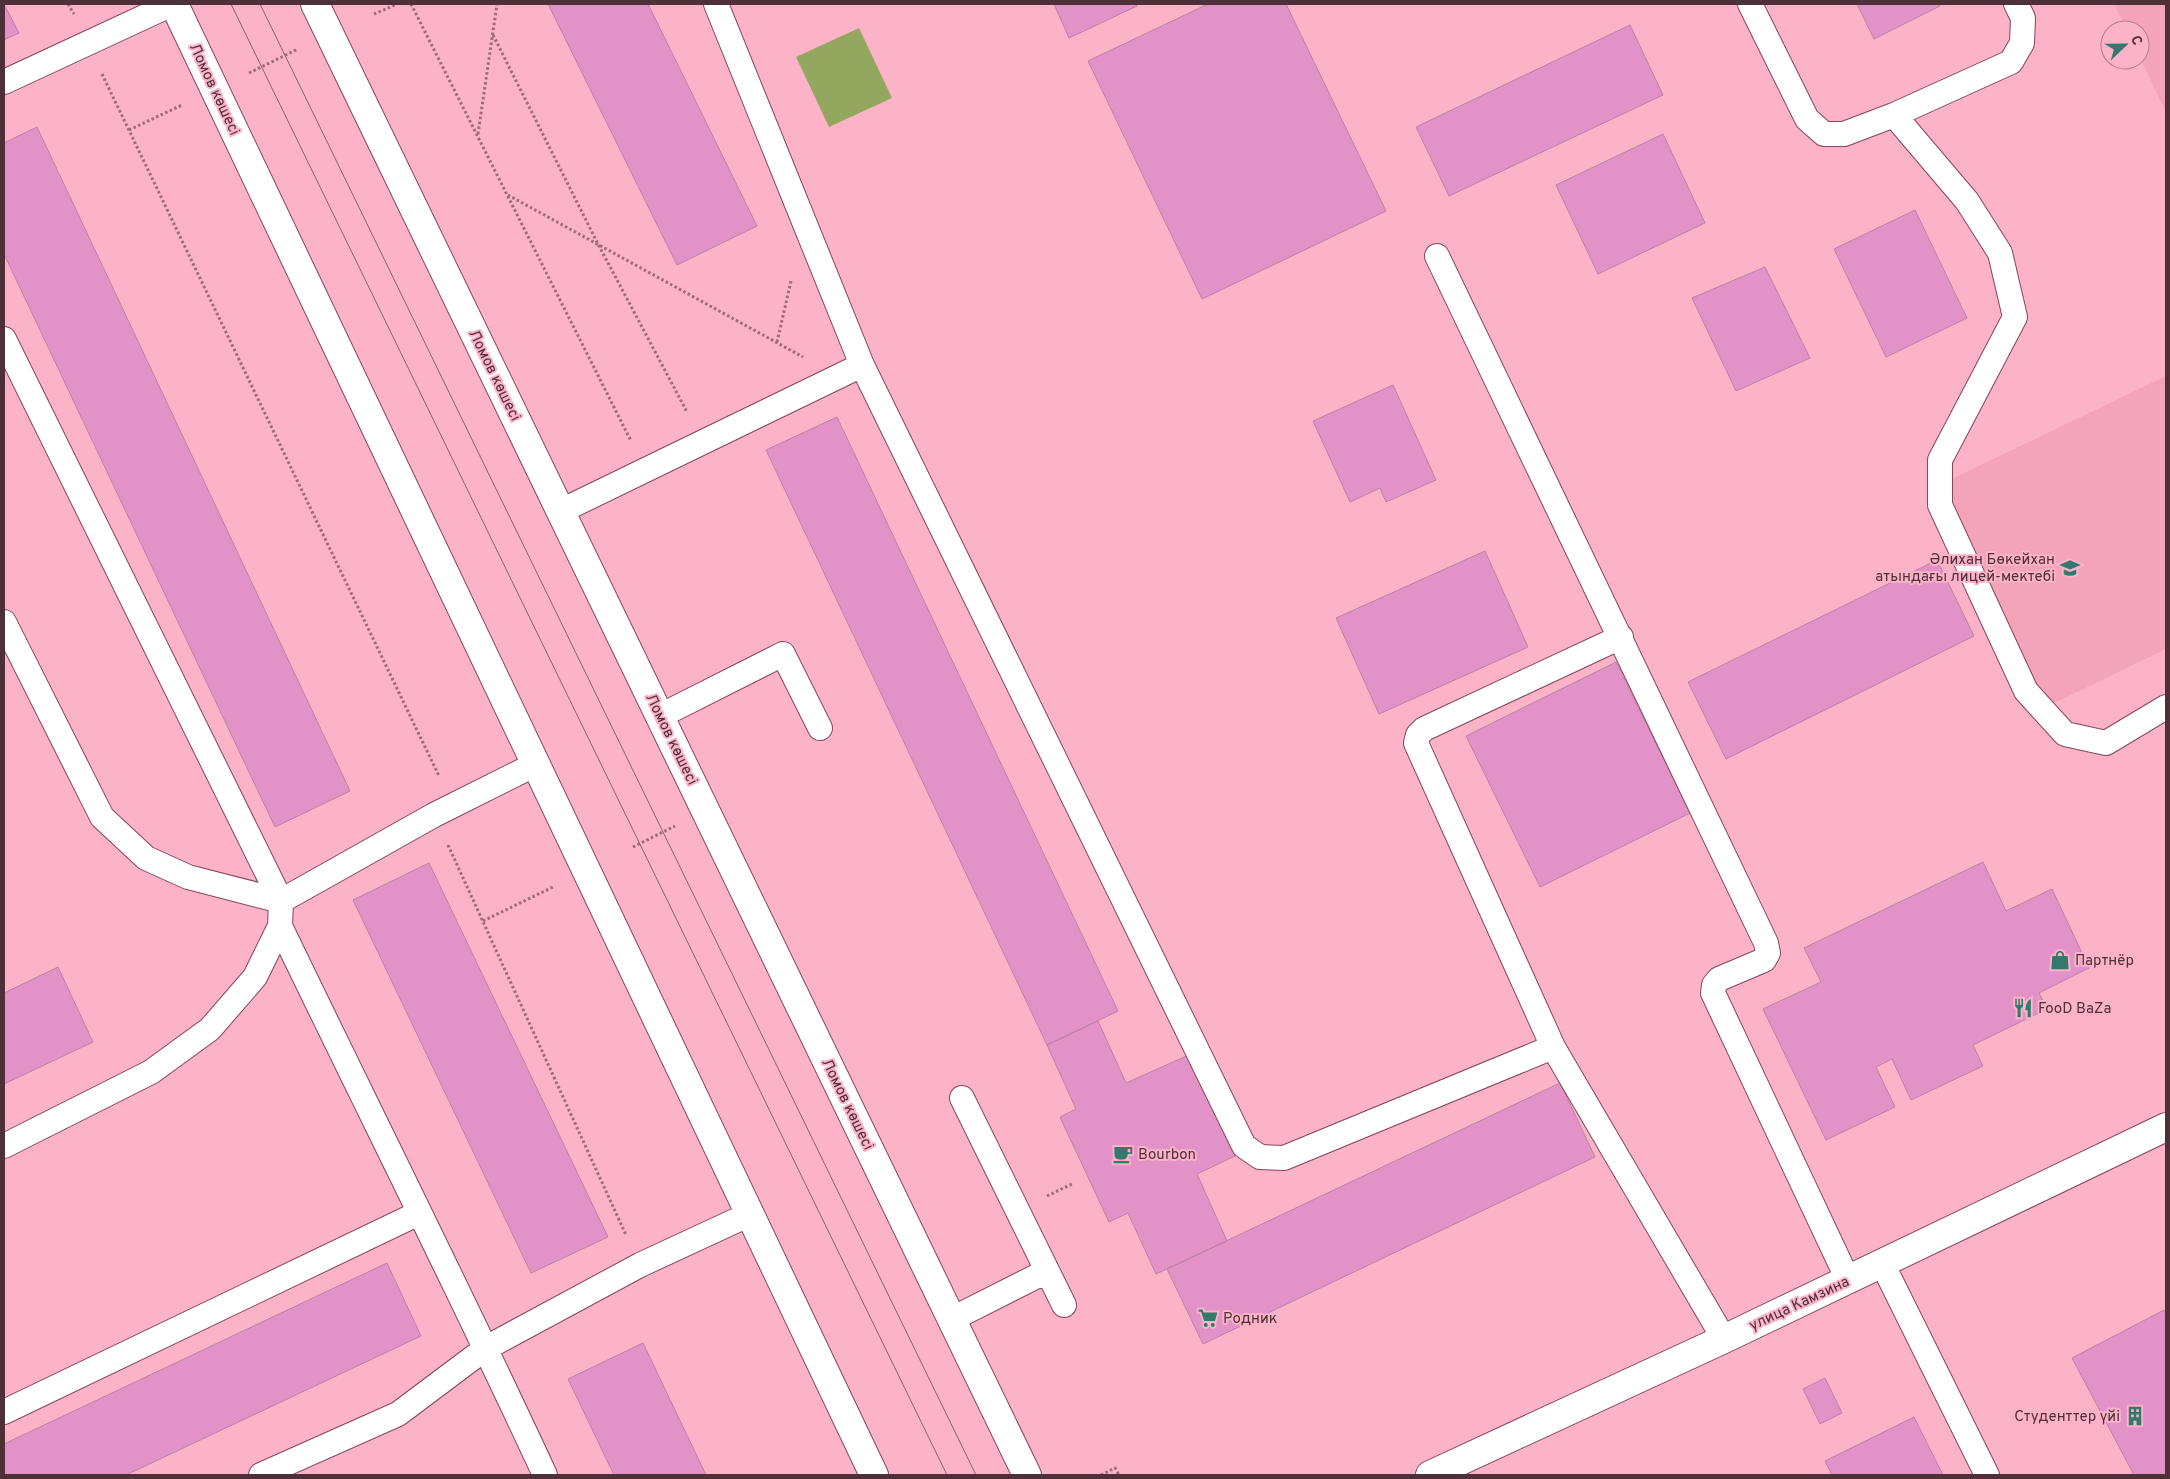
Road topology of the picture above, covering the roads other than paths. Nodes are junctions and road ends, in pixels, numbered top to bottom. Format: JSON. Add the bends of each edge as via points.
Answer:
{"nodes":[{"id":1,"x":173,"y":4,"type":"edge"},
{"id":2,"x":316,"y":4,"type":"edge"},
{"id":3,"x":716,"y":4,"type":"edge"},
{"id":4,"x":1750,"y":4,"type":"edge"},
{"id":5,"x":2016,"y":4,"type":"edge"},
{"id":6,"x":4,"y":82,"type":"edge"},
{"id":7,"x":1894,"y":115,"type":"junction"},
{"id":8,"x":1437,"y":256,"type":"dead end"},
{"id":9,"x":4,"y":339,"type":"edge"},
{"id":10,"x":862,"y":365,"type":"junction"},
{"id":11,"x":561,"y":511,"type":"junction"},
{"id":12,"x":4,"y":622,"type":"edge"},
{"id":13,"x":1621,"y":636,"type":"junction"},
{"id":14,"x":2166,"y":707,"type":"edge"},
{"id":15,"x":660,"y":716,"type":"junction"},
{"id":16,"x":820,"y":728,"type":"dead end"},
{"id":17,"x":536,"y":764,"type":"junction"},
{"id":18,"x":281,"y":901,"type":"junction"},
{"id":19,"x":280,"y":926,"type":"junction"},
{"id":20,"x":1553,"y":1048,"type":"junction"},
{"id":21,"x":962,"y":1098,"type":"dead end"},
{"id":22,"x":2166,"y":1127,"type":"edge"},
{"id":23,"x":4,"y":1146,"type":"edge"},
{"id":24,"x":418,"y":1213,"type":"junction"},
{"id":25,"x":750,"y":1214,"type":"junction"},
{"id":26,"x":1882,"y":1263,"type":"junction"},
{"id":27,"x":1047,"y":1271,"type":"junction"},
{"id":28,"x":1848,"y":1280,"type":"junction"},
{"id":29,"x":1064,"y":1305,"type":"dead end"},
{"id":30,"x":952,"y":1319,"type":"junction"},
{"id":31,"x":1724,"y":1339,"type":"junction"},
{"id":32,"x":486,"y":1348,"type":"junction"},
{"id":33,"x":4,"y":1412,"type":"edge"},
{"id":34,"x":261,"y":1475,"type":"edge"},
{"id":35,"x":545,"y":1475,"type":"edge"},
{"id":36,"x":874,"y":1475,"type":"edge"},
{"id":37,"x":1027,"y":1475,"type":"edge"},
{"id":38,"x":1430,"y":1475,"type":"edge"},
{"id":39,"x":1987,"y":1475,"type":"edge"}],
"edges":[{"from":1,"to":6,"type":"lane"},
{"from":1,"to":17,"type":"main road","name":"Ломов көшесі"},
{"from":2,"to":11,"type":"main road","name":"Ломов көшесі"},
{"from":3,"to":10,"type":"lane"},
{"from":4,"to":7,"type":"lane","via":[[1807,119],[1824,134],[1844,134]]},
{"from":5,"to":7,"type":"lane","via":[[2023,18],[2022,43],[2011,62]]},
{"from":7,"to":14,"type":"lane","via":[[1967,201],[2000,254],[2015,317],[1940,460],[1940,505],[2026,691],[2065,734],[2106,743]]},
{"from":8,"to":13,"type":"lane"},
{"from":9,"to":18,"type":"lane"},
{"from":10,"to":11,"type":"lane"},
{"from":10,"to":20,"type":"lane","via":[[1244,1146],[1260,1157],[1284,1158]]},
{"from":11,"to":15,"type":"main road","name":"Ломов көшесі"},
{"from":12,"to":18,"type":"lane","via":[[102,817],[146,858],[188,877]]},
{"from":13,"to":20,"type":"lane","via":[[1424,729],[1416,743]]},
{"from":13,"to":28,"type":"lane","via":[[1766,942],[1768,952],[1764,960],[1719,980],[1712,993]]},
{"from":15,"to":16,"type":"lane","via":[[783,654]]},
{"from":15,"to":30,"type":"main road","name":"Ломов көшесі"},
{"from":17,"to":18,"type":"lane","via":[[444,810]]},
{"from":17,"to":25,"type":"main road","name":"Ломов көшесі"},
{"from":18,"to":19,"type":"lane"},
{"from":19,"to":23,"type":"lane","via":[[255,977],[210,1028],[151,1072]]},
{"from":19,"to":24,"type":"lane"},
{"from":20,"to":31,"type":"lane"},
{"from":21,"to":27,"type":"lane"},
{"from":22,"to":26,"type":"main road","name":"улица Камзина"},
{"from":24,"to":32,"type":"lane"},
{"from":24,"to":33,"type":"lane"},
{"from":25,"to":32,"type":"lane","via":[[640,1265]]},
{"from":25,"to":36,"type":"main road","name":"Ломов көшесі"},
{"from":26,"to":28,"type":"main road","name":"улица Камзина"},
{"from":26,"to":39,"type":"lane"},
{"from":27,"to":29,"type":"lane"},
{"from":27,"to":30,"type":"lane"},
{"from":28,"to":31,"type":"main road","name":"улица Камзина"},
{"from":30,"to":37,"type":"main road","name":"Ломов көшесі"},
{"from":31,"to":38,"type":"main road","name":"улица Камзина"},
{"from":32,"to":34,"type":"lane","via":[[398,1414]]},
{"from":32,"to":35,"type":"lane"}]}
